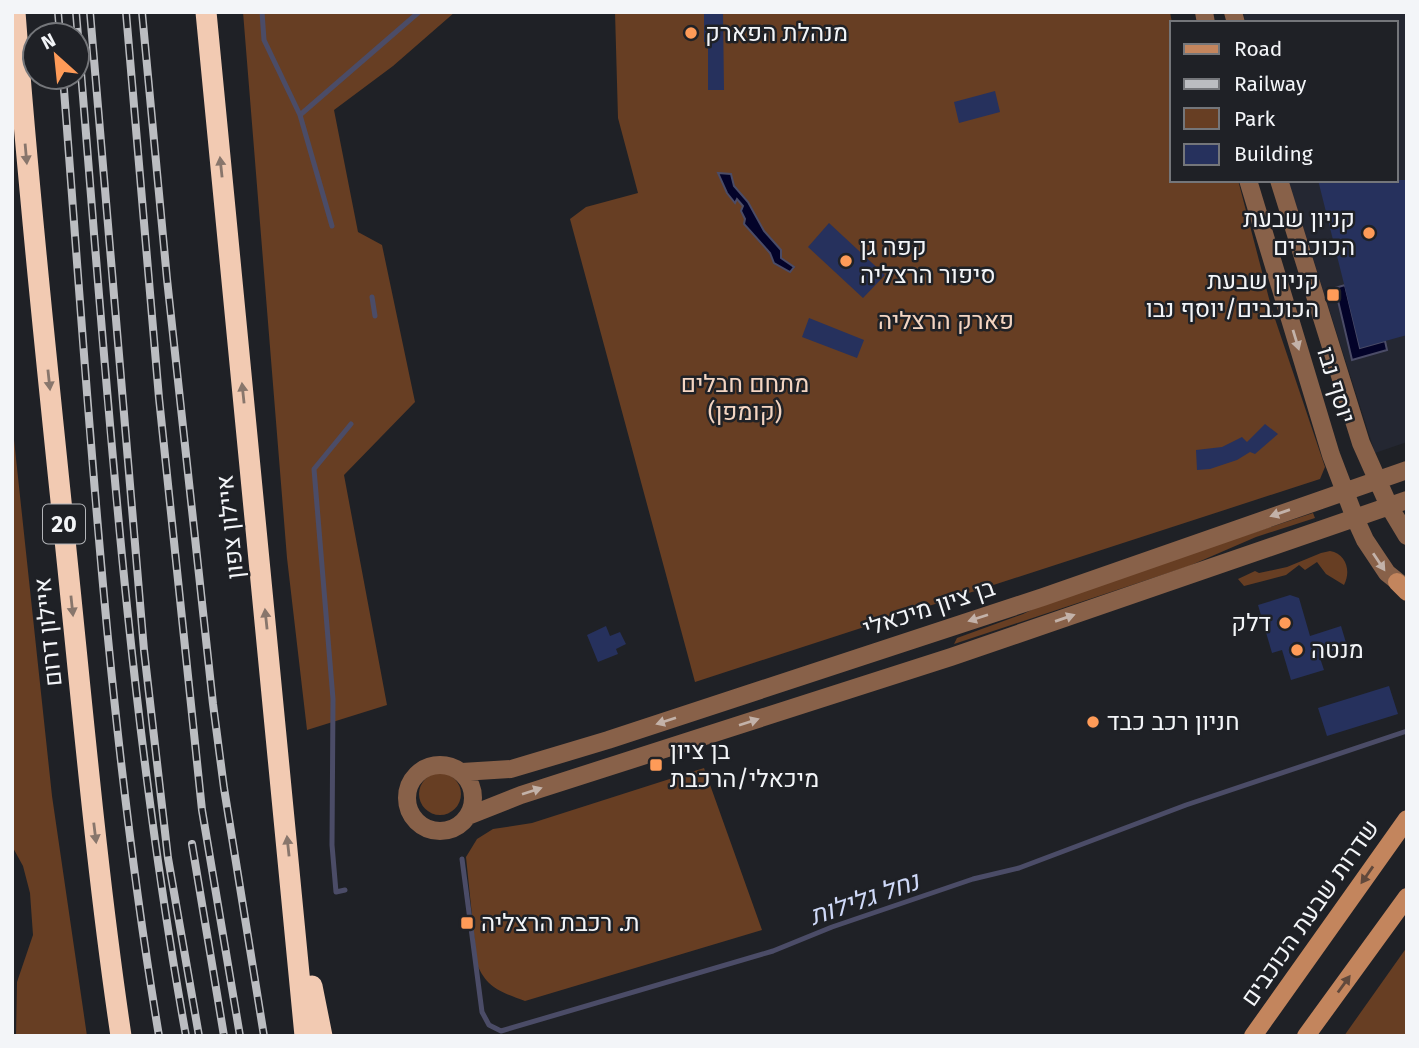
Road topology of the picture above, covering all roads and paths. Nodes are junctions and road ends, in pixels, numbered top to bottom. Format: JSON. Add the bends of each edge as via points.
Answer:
{"nodes":[{"id":1,"x":16,"y":12,"type":"edge"},
{"id":2,"x":206,"y":12,"type":"edge"},
{"id":3,"x":1249,"y":182,"type":"edge"},
{"id":4,"x":1280,"y":182,"type":"edge"},
{"id":5,"x":1407,"y":470,"type":"edge"},
{"id":6,"x":1377,"y":479,"type":"junction"},
{"id":7,"x":1345,"y":490,"type":"junction"},
{"id":8,"x":1407,"y":500,"type":"edge"},
{"id":9,"x":1389,"y":506,"type":"junction"},
{"id":10,"x":1355,"y":518,"type":"junction"},
{"id":11,"x":1407,"y":536,"type":"edge"},
{"id":12,"x":1403,"y":588,"type":"edge"},
{"id":13,"x":462,"y":772,"type":"junction"},
{"id":14,"x":468,"y":816,"type":"junction"},
{"id":15,"x":1407,"y":819,"type":"edge"},
{"id":16,"x":291,"y":879,"type":"junction"},
{"id":17,"x":1407,"y":897,"type":"edge"},
{"id":18,"x":121,"y":1036,"type":"edge"},
{"id":19,"x":305,"y":1036,"type":"edge"},
{"id":20,"x":322,"y":1036,"type":"edge"},
{"id":21,"x":1253,"y":1036,"type":"edge"},
{"id":22,"x":1306,"y":1036,"type":"edge"}],
"edges":[{"from":1,"to":18,"type":"highway","name":"איילון דרום","number":"20","one_way":true,"via":[[26,159],[91,795]]},
{"from":16,"to":2,"type":"highway","name":"איילון צפון","one_way":true},
{"from":3,"to":7,"type":"street","name":"יוסף נבו","one_way":true},
{"from":4,"to":6,"type":"street","name":"יוסף נבו","via":[[1361,443]]},
{"from":5,"to":6,"type":"street","name":"בן ציון מיכאלי"},
{"from":6,"to":7,"type":"street","name":"בן ציון מיכאלי"},
{"from":6,"to":9,"type":"street","name":"יוסף נבו"},
{"from":7,"to":10,"type":"street","name":"יוסף נבו"},
{"from":7,"to":13,"type":"street","name":"בן ציון מיכאלי","one_way":true,"via":[[1043,597],[608,740],[511,769]]},
{"from":8,"to":9,"type":"street"},
{"from":9,"to":10,"type":"street"},
{"from":9,"to":11,"type":"street","name":"יוסף נבו"},
{"from":10,"to":12,"type":"street","name":"יוסף נבו","one_way":true,"via":[[1364,540]]},
{"from":14,"to":10,"type":"street","one_way":true},
{"from":13,"to":14,"type":"street","via":[[474,797]]},
{"from":13,"to":14,"type":"street","via":[[444,765],[423,769],[410,783],[407,801],[412,817],[434,831],[452,829]]},
{"from":15,"to":21,"type":"main road","name":"שדרות שבעת הכוכבים","one_way":true},
{"from":16,"to":19,"type":"highway","name":"איילון צפון"},
{"from":16,"to":20,"type":"highway"},
{"from":22,"to":17,"type":"main road","one_way":true}]}
